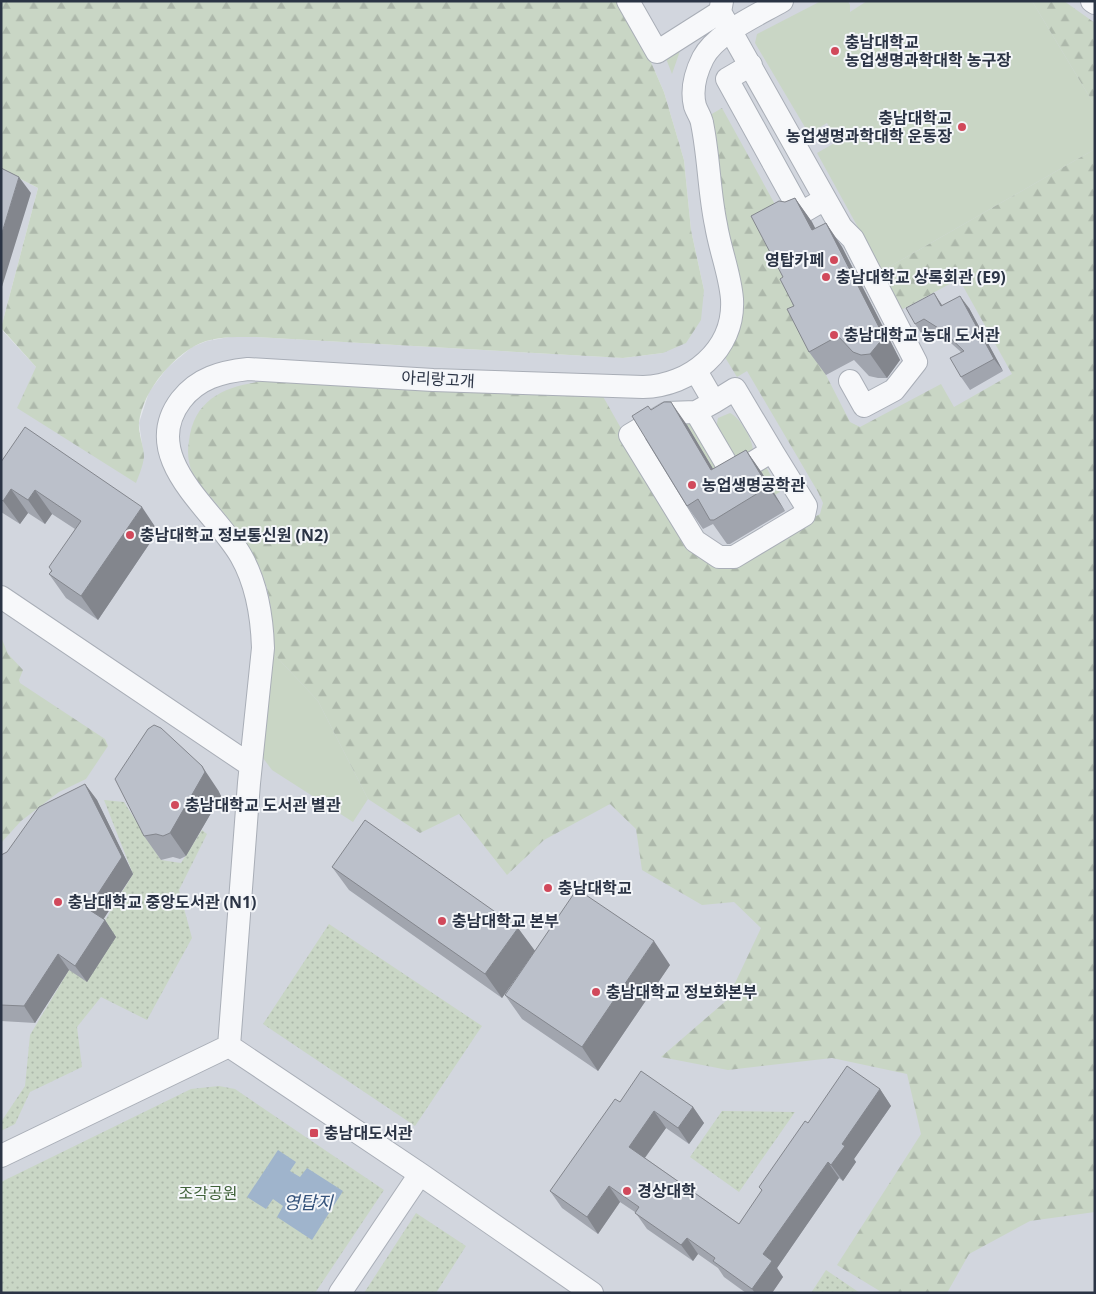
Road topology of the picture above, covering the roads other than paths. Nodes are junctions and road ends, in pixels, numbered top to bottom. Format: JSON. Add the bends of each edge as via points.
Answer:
{"nodes":[{"id":1,"x":628,"y":1,"type":"edge"},
{"id":2,"x":782,"y":1,"type":"edge"},
{"id":3,"x":721,"y":7,"type":"edge"},
{"id":4,"x":732,"y":31,"type":"junction"},
{"id":5,"x":696,"y":371,"type":"junction"},
{"id":6,"x":850,"y":381,"type":"dead end"},
{"id":7,"x":705,"y":407,"type":"junction"},
{"id":8,"x":772,"y":451,"type":"junction"},
{"id":9,"x":1,"y":597,"type":"edge"},
{"id":10,"x":250,"y":765,"type":"junction"},
{"id":11,"x":229,"y":1046,"type":"junction"},
{"id":12,"x":1,"y":1156,"type":"edge"},
{"id":13,"x":420,"y":1174,"type":"junction"},
{"id":14,"x":340,"y":1293,"type":"edge"},
{"id":15,"x":592,"y":1293,"type":"edge"}],
"edges":[{"from":1,"to":3,"type":"street","via":[[657,52]]},
{"from":2,"to":4,"type":"street"},
{"from":3,"to":4,"type":"street"},
{"from":4,"to":5,"type":"street","name":"아리랑고개","via":[[715,41],[703,58],[695,80],[694,97],[702,122],[716,225],[732,300],[729,326],[724,337],[712,356]]},
{"from":4,"to":6,"type":"street","via":[[840,228],[853,238],[916,362],[894,390],[864,406]]},
{"from":5,"to":7,"type":"street"},
{"from":5,"to":10,"type":"street","name":"아리랑고개","via":[[665,384],[642,387],[433,380],[264,369],[235,370],[201,381],[178,404],[169,427],[168,446],[181,477],[233,542],[256,595],[262,628]]},
{"from":7,"to":8,"type":"street","via":[[736,389]]},
{"from":7,"to":8,"type":"street","via":[[733,475]]},
{"from":7,"to":8,"type":"street","via":[[667,413],[630,435],[695,541],[713,554],[734,557],[804,516],[806,506]]},
{"from":9,"to":10,"type":"street"},
{"from":10,"to":11,"type":"street","name":"아리랑고개"},
{"from":11,"to":12,"type":"street"},
{"from":11,"to":13,"type":"street"},
{"from":13,"to":14,"type":"street"},
{"from":13,"to":15,"type":"street"}]}
